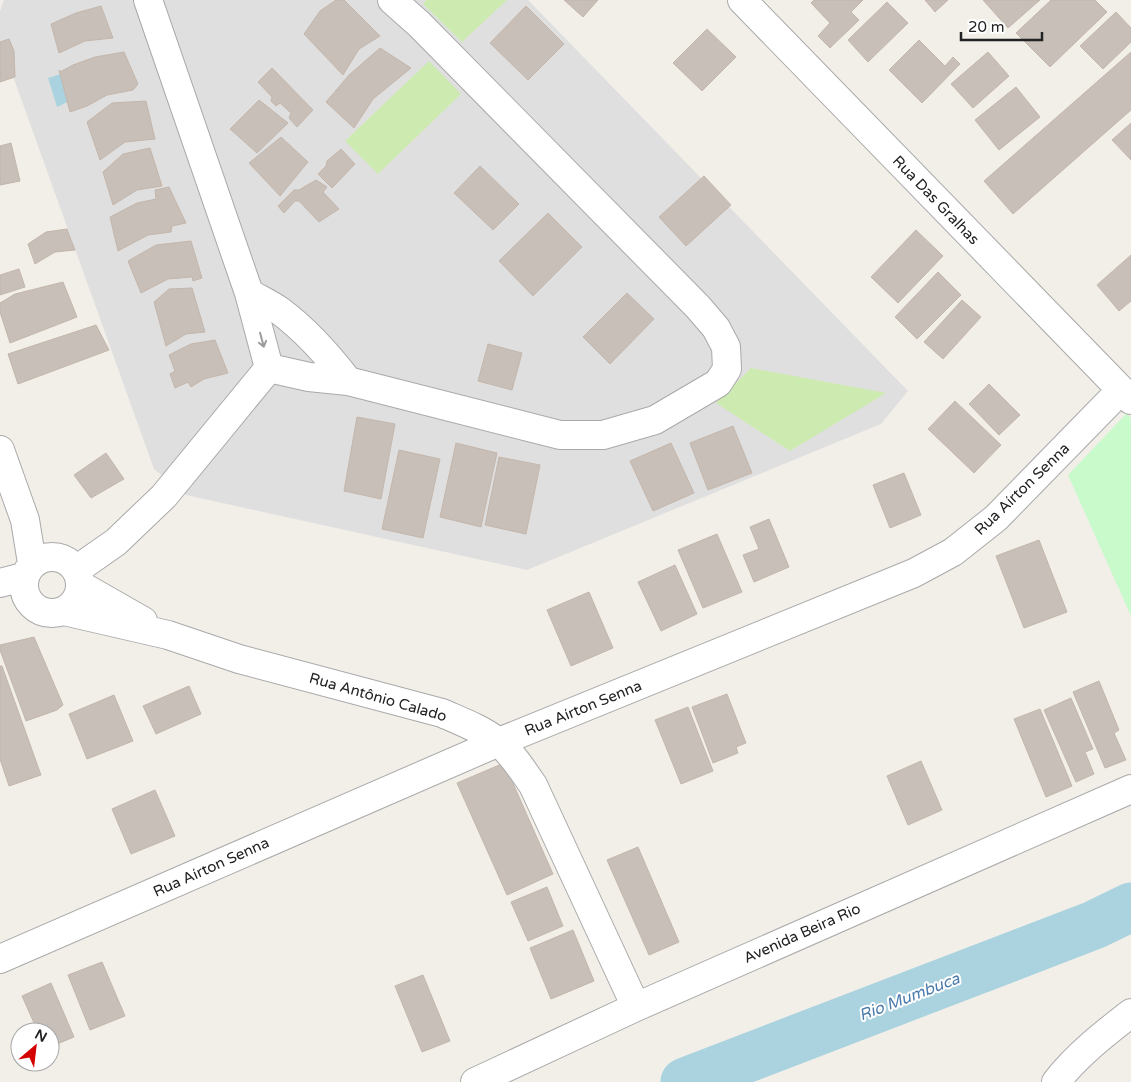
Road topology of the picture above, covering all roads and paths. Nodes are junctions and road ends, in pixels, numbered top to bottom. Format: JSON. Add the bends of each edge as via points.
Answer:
{"nodes":[{"id":1,"x":148,"y":0,"type":"edge"},
{"id":2,"x":392,"y":0,"type":"edge"},
{"id":3,"x":742,"y":0,"type":"edge"},
{"id":4,"x":249,"y":292,"type":"junction"},
{"id":5,"x":269,"y":368,"type":"junction"},
{"id":6,"x":348,"y":381,"type":"junction"},
{"id":7,"x":1126,"y":395,"type":"edge"},
{"id":8,"x":0,"y":450,"type":"edge"},
{"id":9,"x":21,"y":577,"type":"edge"},
{"id":10,"x":78,"y":577,"type":"junction"},
{"id":11,"x":64,"y":611,"type":"junction"},
{"id":12,"x":168,"y":635,"type":"junction"},
{"id":13,"x":499,"y":742,"type":"junction"},
{"id":14,"x":1131,"y":789,"type":"edge"},
{"id":15,"x":0,"y":959,"type":"edge"},
{"id":16,"x":636,"y":1006,"type":"junction"},
{"id":17,"x":1131,"y":1014,"type":"edge"},
{"id":18,"x":475,"y":1082,"type":"edge"},
{"id":19,"x":1056,"y":1082,"type":"edge"}],
"edges":[{"from":1,"to":4,"type":"street"},
{"from":2,"to":6,"type":"street","via":[[698,307],[716,328],[726,347],[727,369],[718,383],[655,420],[603,434],[560,435]]},
{"from":3,"to":7,"type":"street","name":"Rua Das Gralhas"},
{"from":4,"to":5,"type":"street","one_way":true},
{"from":4,"to":6,"type":"street","via":[[307,334]]},
{"from":5,"to":6,"type":"street"},
{"from":5,"to":10,"type":"street","via":[[164,496]]},
{"from":7,"to":13,"type":"street","name":"Rua Aírton Senna","via":[[996,518],[953,552],[905,577]]},
{"from":8,"to":9,"type":"street","via":[[25,520]]},
{"from":9,"to":10,"type":"street","via":[[64,558]]},
{"from":9,"to":11,"type":"street","via":[[33,607],[48,614]]},
{"from":10,"to":11,"type":"street","via":[[76,600]]},
{"from":10,"to":12,"type":"street","name":"Rua Antônio Calado"},
{"from":11,"to":12,"type":"street","name":"Rua Antônio Calado"},
{"from":12,"to":13,"type":"street","name":"Rua Antônio Calado","via":[[239,659],[442,713]]},
{"from":13,"to":15,"type":"street","name":"Rua Aírton Senna"},
{"from":13,"to":16,"type":"street","name":"Rua Antônio Calado","via":[[533,785]]},
{"from":14,"to":16,"type":"street","name":"Avenida Beira Rio"},
{"from":16,"to":18,"type":"street","name":"Avenida Beira Rio"},
{"from":17,"to":19,"type":"street","via":[[1097,1039]]}]}
